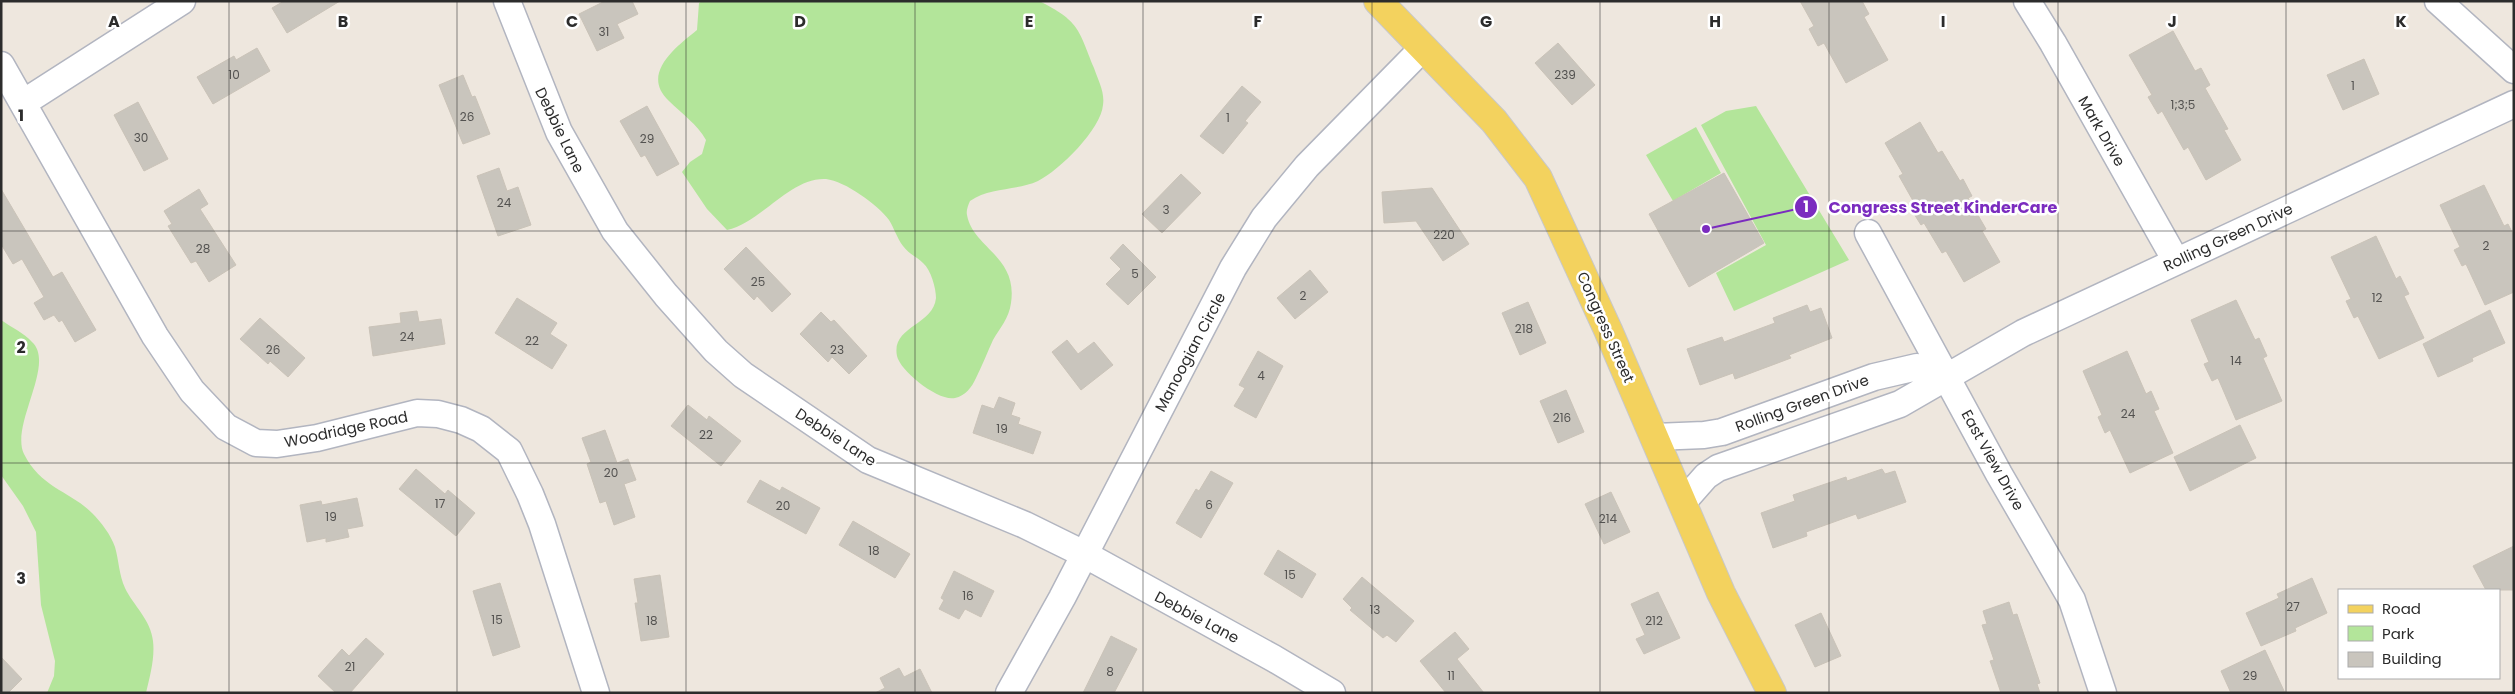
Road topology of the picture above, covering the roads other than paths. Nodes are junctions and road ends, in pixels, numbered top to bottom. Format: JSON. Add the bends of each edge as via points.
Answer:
{"nodes":[{"id":1,"x":182,"y":1,"type":"edge"},
{"id":2,"x":507,"y":1,"type":"edge"},
{"id":3,"x":1378,"y":1,"type":"edge"},
{"id":4,"x":2027,"y":1,"type":"edge"},
{"id":5,"x":2438,"y":1,"type":"edge"},
{"id":6,"x":1423,"y":48,"type":"junction"},
{"id":7,"x":1,"y":65,"type":"edge"},
{"id":8,"x":2514,"y":70,"type":"edge"},
{"id":9,"x":23,"y":102,"type":"junction"},
{"id":10,"x":2514,"y":104,"type":"edge"},
{"id":11,"x":1868,"y":233,"type":"dead end"},
{"id":12,"x":2176,"y":261,"type":"junction"},
{"id":13,"x":1947,"y":378,"type":"junction"},
{"id":14,"x":1655,"y":437,"type":"junction"},
{"id":15,"x":1683,"y":502,"type":"junction"},
{"id":16,"x":1084,"y":554,"type":"junction"},
{"id":17,"x":596,"y":693,"type":"edge"},
{"id":18,"x":1009,"y":693,"type":"edge"},
{"id":19,"x":1332,"y":693,"type":"edge"},
{"id":20,"x":1772,"y":693,"type":"edge"},
{"id":21,"x":2103,"y":693,"type":"edge"}],
"edges":[{"from":1,"to":9,"type":"street"},
{"from":2,"to":16,"type":"street","name":"Debbie Lane","via":[[559,132],[594,198],[627,248],[716,351],[743,375],[868,460],[1025,525]]},
{"from":3,"to":6,"type":"main road","name":"Congress Street"},
{"from":4,"to":12,"type":"street","name":"Mark Drive"},
{"from":5,"to":8,"type":"street"},
{"from":6,"to":14,"type":"main road","name":"Congress Street","via":[[1494,121],[1538,178]]},
{"from":6,"to":16,"type":"street","name":"Manoogian Circle","via":[[1308,166],[1264,218],[1233,268]]},
{"from":7,"to":9,"type":"street","name":"Woodridge Road"},
{"from":9,"to":17,"type":"street","name":"Woodridge Road","via":[[155,336],[192,391],[226,427],[256,443],[277,444],[317,438],[417,413],[438,414],[481,429],[509,450],[542,524]]},
{"from":10,"to":12,"type":"street","name":"Rolling Green Drive"},
{"from":11,"to":13,"type":"street","name":"East View Drive"},
{"from":12,"to":13,"type":"street","name":"Rolling Green Drive","via":[[2023,333]]},
{"from":13,"to":14,"type":"street","name":"Rolling Green Drive","via":[[1929,369],[1917,368],[1851,384],[1722,432],[1704,436]]},
{"from":13,"to":15,"type":"street","name":"Rolling Green Drive","via":[[1882,412],[1718,468],[1706,476]]},
{"from":13,"to":21,"type":"street","name":"East View Drive","via":[[2072,600]]},
{"from":14,"to":15,"type":"main road","name":"Congress Street"},
{"from":15,"to":20,"type":"main road","name":"Congress Street","via":[[1721,593]]},
{"from":16,"to":18,"type":"street","name":"Manoogian Circle"},
{"from":16,"to":19,"type":"street","name":"Debbie Lane"}]}
